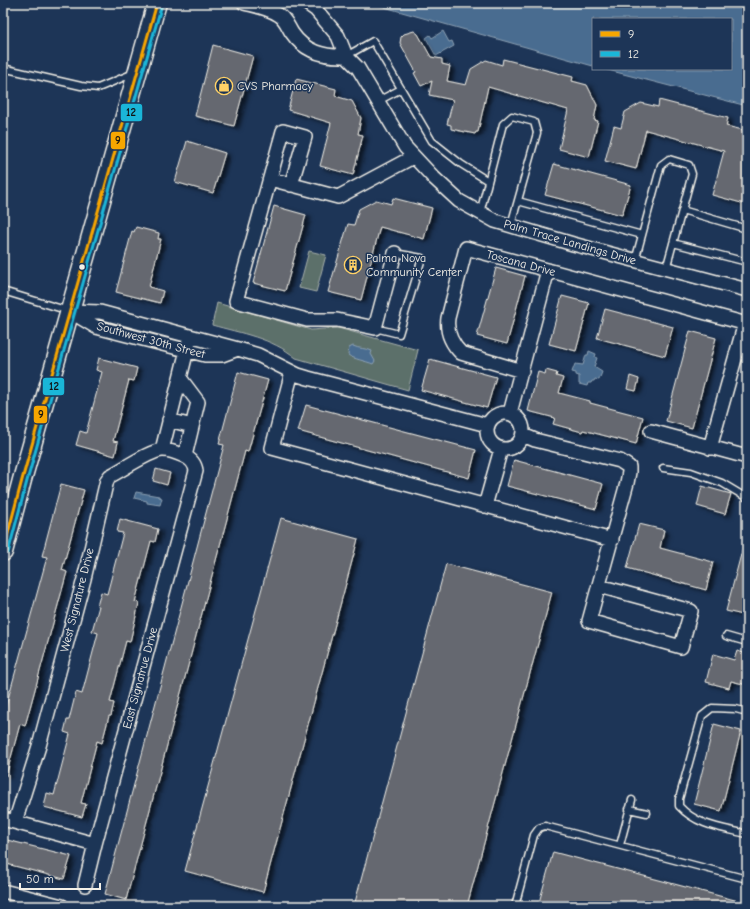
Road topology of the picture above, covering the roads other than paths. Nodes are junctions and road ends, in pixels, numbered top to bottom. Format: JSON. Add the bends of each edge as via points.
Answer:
{"nodes":[{"id":1,"x":157,"y":3,"type":"edge"},
{"id":2,"x":244,"y":3,"type":"edge"},
{"id":3,"x":306,"y":3,"type":"edge"},
{"id":4,"x":267,"y":6,"type":"edge"},
{"id":5,"x":346,"y":56,"type":"junction"},
{"id":6,"x":3,"y":69,"type":"edge"},
{"id":7,"x":138,"y":71,"type":"junction"},
{"id":8,"x":401,"y":89,"type":"junction"},
{"id":9,"x":378,"y":101,"type":"junction"},
{"id":10,"x":413,"y":157,"type":"junction"},
{"id":11,"x":270,"y":179,"type":"junction"},
{"id":12,"x":488,"y":181,"type":"junction"},
{"id":13,"x":291,"y":185,"type":"junction"},
{"id":14,"x":518,"y":201,"type":"junction"},
{"id":15,"x":682,"y":210,"type":"junction"},
{"id":16,"x":480,"y":213,"type":"junction"},
{"id":17,"x":511,"y":225,"type":"junction"},
{"id":18,"x":747,"y":229,"type":"edge"},
{"id":19,"x":642,"y":235,"type":"junction"},
{"id":20,"x":673,"y":243,"type":"junction"},
{"id":21,"x":394,"y":253,"type":"joint"},
{"id":22,"x":635,"y":260,"type":"junction"},
{"id":23,"x":747,"y":262,"type":"edge"},
{"id":24,"x":666,"y":269,"type":"junction"},
{"id":25,"x":548,"y":270,"type":"junction"},
{"id":26,"x":747,"y":290,"type":"edge"},
{"id":27,"x":3,"y":291,"type":"edge"},
{"id":28,"x":70,"y":311,"type":"junction"},
{"id":29,"x":746,"y":324,"type":"edge"},
{"id":30,"x":375,"y":328,"type":"junction"},
{"id":31,"x":190,"y":336,"type":"junction"},
{"id":32,"x":238,"y":349,"type":"junction"},
{"id":33,"x":186,"y":351,"type":"junction"},
{"id":34,"x":522,"y":371,"type":"junction"},
{"id":35,"x":292,"y":372,"type":"junction"},
{"id":36,"x":180,"y":378,"type":"junction"},
{"id":37,"x":510,"y":413,"type":"junction"},
{"id":38,"x":169,"y":420,"type":"junction"},
{"id":39,"x":487,"y":425,"type":"junction"},
{"id":40,"x":192,"y":426,"type":"junction"},
{"id":41,"x":651,"y":431,"type":"dead end"},
{"id":42,"x":523,"y":435,"type":"junction"},
{"id":43,"x":710,"y":448,"type":"junction"},
{"id":44,"x":501,"y":449,"type":"junction"},
{"id":45,"x":162,"y":450,"type":"junction"},
{"id":46,"x":185,"y":456,"type":"junction"},
{"id":47,"x":747,"y":457,"type":"edge"},
{"id":48,"x":663,"y":468,"type":"dead end"},
{"id":49,"x":747,"y":498,"type":"edge"},
{"id":50,"x":485,"y":506,"type":"junction"},
{"id":51,"x":612,"y":540,"type":"junction"},
{"id":52,"x":3,"y":552,"type":"edge"},
{"id":53,"x":599,"y":586,"type":"junction"},
{"id":54,"x":726,"y":636,"type":"dead end"},
{"id":55,"x":747,"y":642,"type":"edge"},
{"id":56,"x":747,"y":712,"type":"edge"},
{"id":57,"x":632,"y":800,"type":"dead end"},
{"id":58,"x":630,"y":809,"type":"junction"},
{"id":59,"x":647,"y":813,"type":"dead end"},
{"id":60,"x":9,"y":821,"type":"edge"},
{"id":61,"x":747,"y":834,"type":"edge"},
{"id":62,"x":95,"y":844,"type":"junction"},
{"id":63,"x":620,"y":845,"type":"junction"},
{"id":64,"x":747,"y":879,"type":"edge"},
{"id":65,"x":86,"y":885,"type":"dead end"},
{"id":66,"x":3,"y":891,"type":"edge"},
{"id":67,"x":62,"y":906,"type":"edge"},
{"id":68,"x":515,"y":906,"type":"edge"}],
"edges":[{"from":1,"to":7,"type":"main road"},
{"from":2,"to":4,"type":"street"},
{"from":3,"to":5,"type":"street","name":"Palm Trace Landings Drive","via":[[316,10],[338,36]]},
{"from":4,"to":5,"type":"street","via":[[281,16],[295,37],[308,50],[335,57]]},
{"from":5,"to":8,"type":"lane","via":[[373,41]]},
{"from":5,"to":9,"type":"street","name":"Palm Trace Landings Drive","via":[[358,68]]},
{"from":6,"to":7,"type":"lane","via":[[98,88]]},
{"from":7,"to":28,"type":"main road"},
{"from":8,"to":9,"type":"lane"},
{"from":8,"to":12,"type":"lane","via":[[432,141]]},
{"from":9,"to":10,"type":"street","name":"Palm Trace Landings Drive"},
{"from":10,"to":13,"type":"street","via":[[338,197]]},
{"from":10,"to":16,"type":"street","name":"Palm Trace Landings Drive","via":[[459,201]]},
{"from":11,"to":13,"type":"street"},
{"from":11,"to":13,"type":"street","via":[[283,131],[305,137]]},
{"from":11,"to":30,"type":"street","via":[[236,301],[307,320],[337,320]]},
{"from":12,"to":14,"type":"lane","via":[[503,124],[512,116],[534,122],[537,133]]},
{"from":12,"to":16,"type":"lane"},
{"from":14,"to":17,"type":"lane"},
{"from":14,"to":19,"type":"lane"},
{"from":15,"to":18,"type":"lane"},
{"from":15,"to":19,"type":"lane","via":[[692,174],[689,165],[669,159],[661,165]]},
{"from":15,"to":20,"type":"lane"},
{"from":16,"to":17,"type":"street","name":"Palm Trace Landings Drive","via":[[495,221]]},
{"from":17,"to":22,"type":"street","name":"Palm Trace Landings Drive"},
{"from":19,"to":22,"type":"lane"},
{"from":20,"to":23,"type":"lane"},
{"from":20,"to":24,"type":"lane"},
{"from":21,"to":30,"type":"street"},
{"from":21,"to":30,"type":"lane","via":[[422,258],[399,334]]},
{"from":22,"to":24,"type":"street","name":"Palm Trace Landings Drive"},
{"from":24,"to":26,"type":"street","name":"Palm Trace Landings Drive"},
{"from":25,"to":29,"type":"street","name":"Toscana Drive"},
{"from":25,"to":34,"type":"street"},
{"from":25,"to":34,"type":"street","name":"Toscana Drive","via":[[466,248],[448,318],[448,334],[461,353]]},
{"from":27,"to":28,"type":"lane"},
{"from":28,"to":31,"type":"street","name":"Southwest 30th Street","via":[[100,312]]},
{"from":28,"to":33,"type":"street","name":"Southwest 30th Street","via":[[96,328]]},
{"from":28,"to":52,"type":"main road"},
{"from":29,"to":43,"type":"street","name":"Toscana Drive"},
{"from":31,"to":32,"type":"street","name":"Southwest 30th Street"},
{"from":31,"to":33,"type":"street"},
{"from":32,"to":33,"type":"street","name":"Southwest 30th Street","via":[[214,356]]},
{"from":32,"to":35,"type":"street","name":"Southwest 30th Street","via":[[258,355]]},
{"from":33,"to":36,"type":"street"},
{"from":34,"to":37,"type":"street"},
{"from":35,"to":39,"type":"street","name":"Southwest 30th Street"},
{"from":35,"to":50,"type":"street","via":[[272,448]]},
{"from":36,"to":38,"type":"street"},
{"from":36,"to":40,"type":"street","via":[[198,402]]},
{"from":37,"to":39,"type":"street","via":[[496,415]]},
{"from":37,"to":42,"type":"street","via":[[521,422]]},
{"from":38,"to":40,"type":"street"},
{"from":38,"to":45,"type":"street"},
{"from":39,"to":44,"type":"street","via":[[490,442]]},
{"from":40,"to":46,"type":"street"},
{"from":41,"to":43,"type":"street"},
{"from":42,"to":44,"type":"street","via":[[512,448]]},
{"from":42,"to":51,"type":"street","via":[[620,461],[628,467],[630,472]]},
{"from":43,"to":47,"type":"street"},
{"from":44,"to":50,"type":"street"},
{"from":45,"to":46,"type":"street"},
{"from":45,"to":60,"type":"street","name":"West Signature Drive","via":[[153,452],[107,480],[84,579],[39,746]]},
{"from":46,"to":62,"type":"street","name":"East Signatrue Drive","via":[[195,464],[196,471]]},
{"from":48,"to":49,"type":"lane","via":[[691,472],[722,482]]},
{"from":50,"to":51,"type":"street"},
{"from":51,"to":53,"type":"street"},
{"from":53,"to":53,"type":"street","via":[[589,620],[681,647],[691,611]]},
{"from":54,"to":55,"type":"lane"},
{"from":56,"to":61,"type":"lane","via":[[712,708],[702,716],[679,806],[699,822]]},
{"from":57,"to":58,"type":"lane"},
{"from":58,"to":59,"type":"lane"},
{"from":58,"to":63,"type":"lane"},
{"from":60,"to":62,"type":"street"},
{"from":62,"to":65,"type":"street","name":"East Signatrue Drive"},
{"from":63,"to":64,"type":"lane"},
{"from":63,"to":68,"type":"lane","via":[[545,826],[539,828],[534,834]]},
{"from":66,"to":67,"type":"street"}]}
